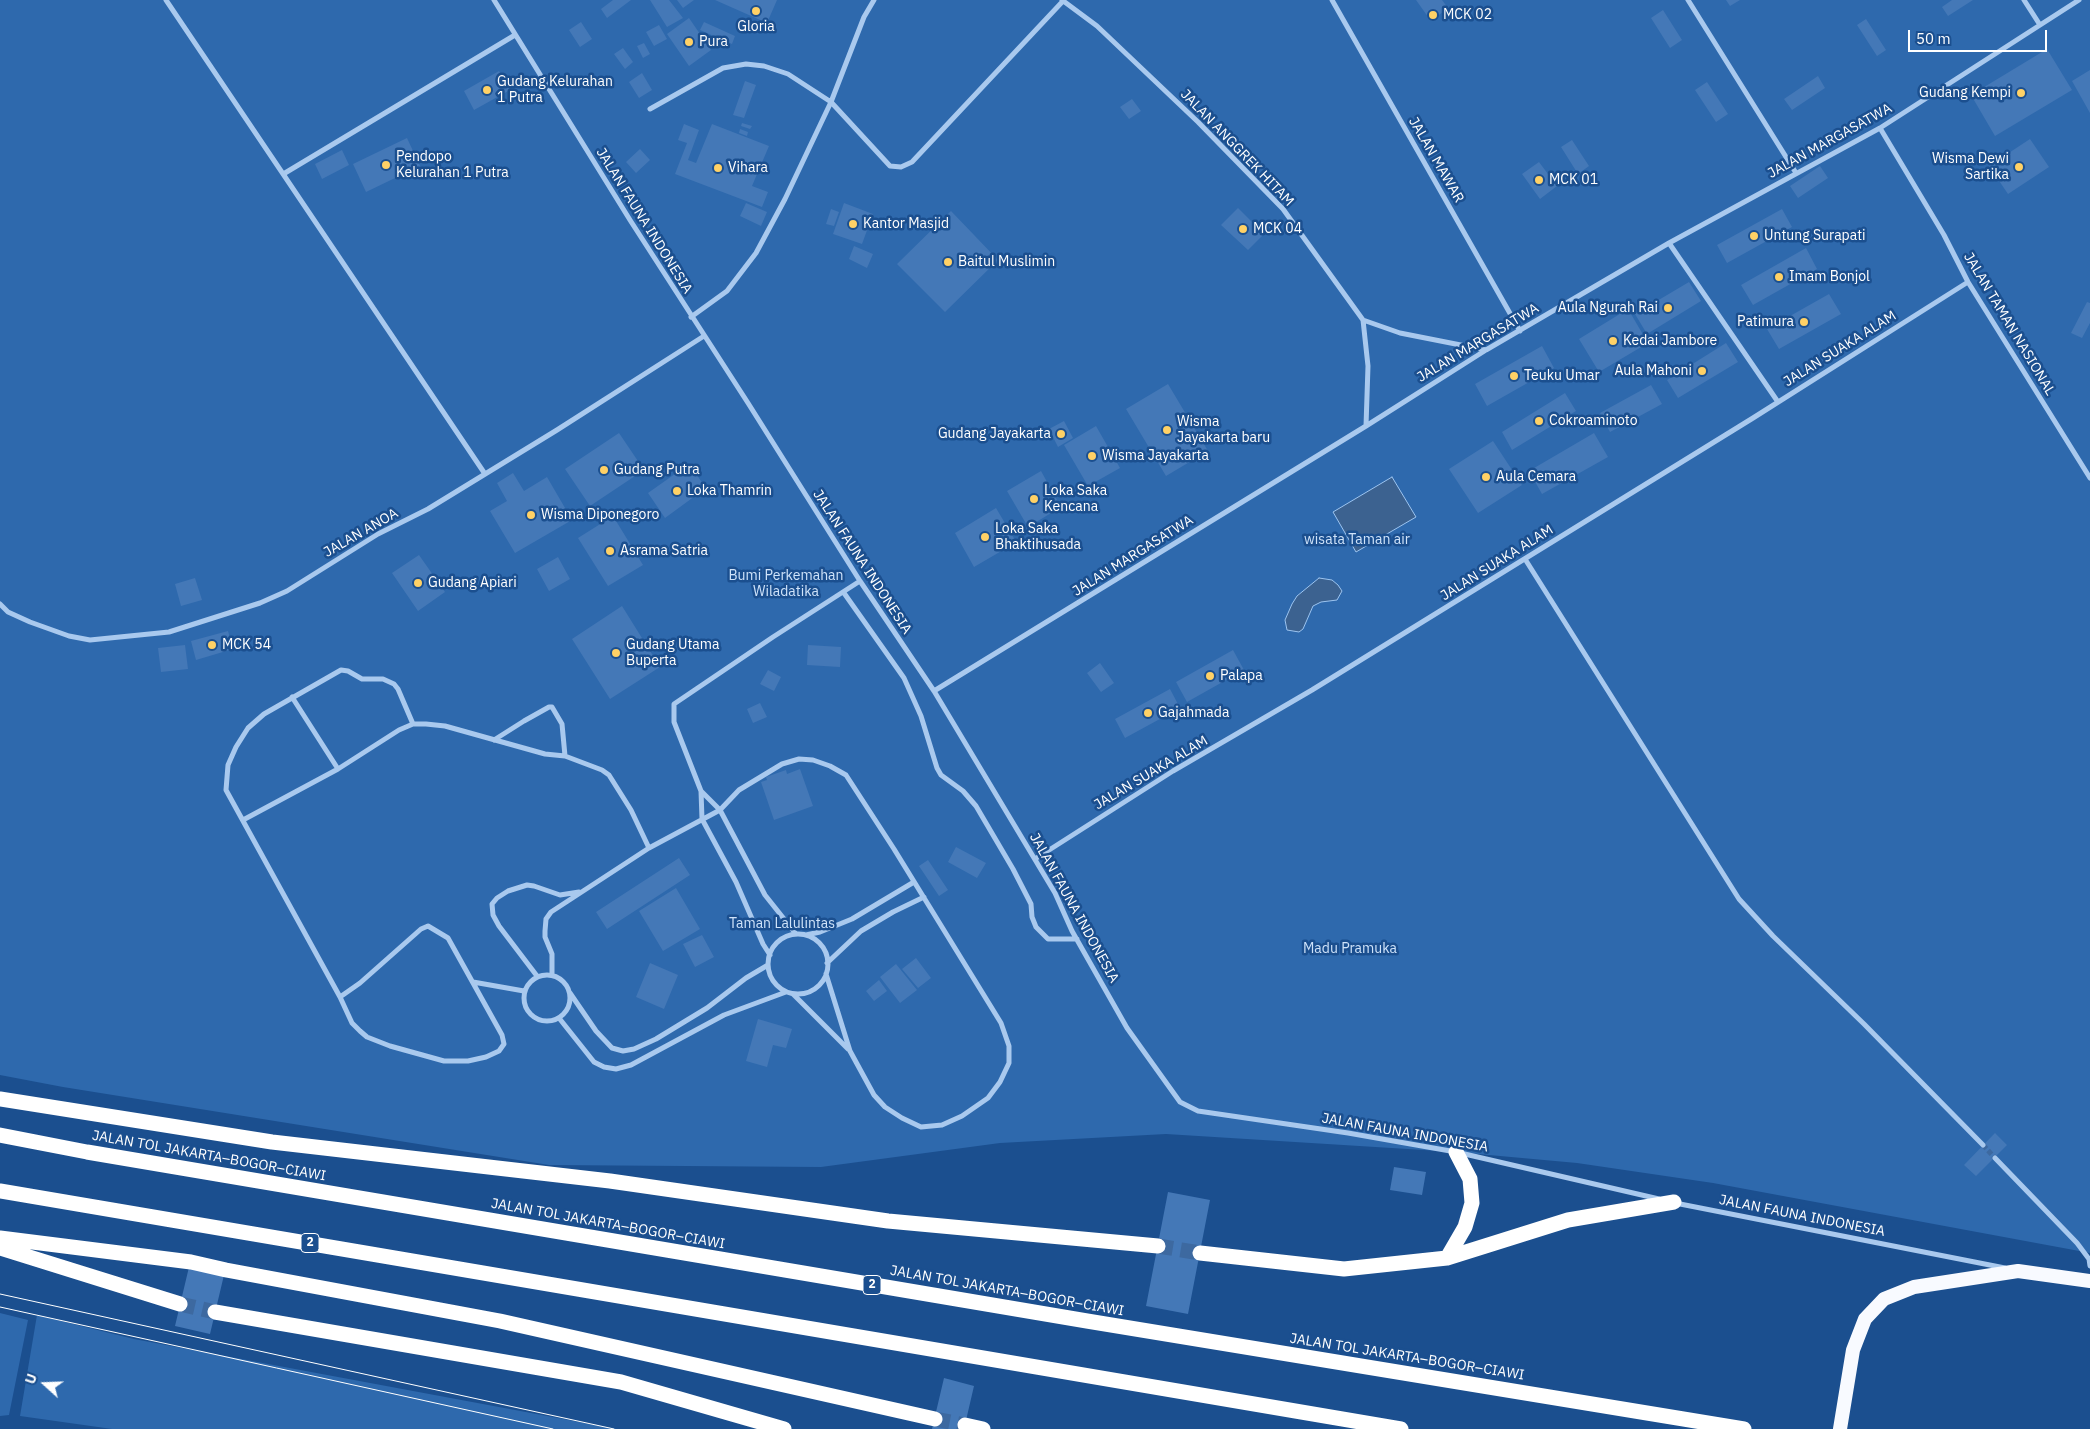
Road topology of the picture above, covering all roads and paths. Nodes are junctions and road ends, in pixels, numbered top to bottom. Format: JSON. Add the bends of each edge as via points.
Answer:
{"nodes":[{"id":1,"x":166,"y":0,"type":"edge"},
{"id":2,"x":494,"y":0,"type":"edge"},
{"id":3,"x":874,"y":0,"type":"edge"},
{"id":4,"x":1062,"y":0,"type":"edge"},
{"id":5,"x":1332,"y":0,"type":"edge"},
{"id":6,"x":1688,"y":0,"type":"edge"},
{"id":7,"x":2024,"y":0,"type":"edge"},
{"id":8,"x":2080,"y":0,"type":"edge"},
{"id":9,"x":2040,"y":24,"type":"junction"},
{"id":10,"x":515,"y":36,"type":"junction"},
{"id":11,"x":831,"y":102,"type":"junction"},
{"id":12,"x":650,"y":109,"type":"dead end"},
{"id":13,"x":1880,"y":128,"type":"junction"},
{"id":14,"x":1796,"y":173,"type":"junction"},
{"id":15,"x":285,"y":174,"type":"junction"},
{"id":16,"x":1669,"y":242,"type":"junction"},
{"id":17,"x":1968,"y":282,"type":"junction"},
{"id":18,"x":692,"y":317,"type":"junction"},
{"id":19,"x":1363,"y":320,"type":"junction"},
{"id":20,"x":1520,"y":331,"type":"junction"},
{"id":21,"x":704,"y":336,"type":"junction"},
{"id":22,"x":1486,"y":350,"type":"junction"},
{"id":23,"x":1778,"y":402,"type":"junction"},
{"id":24,"x":1366,"y":426,"type":"junction"},
{"id":25,"x":485,"y":474,"type":"junction"},
{"id":26,"x":2090,"y":478,"type":"edge"},
{"id":27,"x":1525,"y":559,"type":"junction"},
{"id":28,"x":860,"y":581,"type":"junction"},
{"id":29,"x":844,"y":593,"type":"junction"},
{"id":30,"x":0,"y":604,"type":"edge"},
{"id":31,"x":934,"y":691,"type":"junction"},
{"id":32,"x":292,"y":697,"type":"junction"},
{"id":33,"x":413,"y":724,"type":"junction"},
{"id":34,"x":494,"y":740,"type":"junction"},
{"id":35,"x":565,"y":756,"type":"junction"},
{"id":36,"x":338,"y":769,"type":"junction"},
{"id":37,"x":701,"y":791,"type":"junction"},
{"id":38,"x":720,"y":810,"type":"junction"},
{"id":39,"x":702,"y":819,"type":"junction"},
{"id":40,"x":243,"y":820,"type":"junction"},
{"id":41,"x":649,"y":848,"type":"junction"},
{"id":42,"x":1035,"y":859,"type":"junction"},
{"id":43,"x":914,"y":882,"type":"junction"},
{"id":44,"x":583,"y":891,"type":"junction"},
{"id":45,"x":924,"y":897,"type":"junction"},
{"id":46,"x":796,"y":934,"type":"junction"},
{"id":47,"x":804,"y":935,"type":"junction"},
{"id":48,"x":1077,"y":939,"type":"junction"},
{"id":49,"x":770,"y":955,"type":"junction"},
{"id":50,"x":827,"y":963,"type":"junction"},
{"id":51,"x":768,"y":965,"type":"junction"},
{"id":52,"x":826,"y":974,"type":"junction"},
{"id":53,"x":552,"y":975,"type":"junction"},
{"id":54,"x":537,"y":976,"type":"junction"},
{"id":55,"x":473,"y":982,"type":"junction"},
{"id":56,"x":524,"y":991,"type":"junction"},
{"id":57,"x":786,"y":992,"type":"junction"},
{"id":58,"x":570,"y":993,"type":"junction"},
{"id":59,"x":793,"y":994,"type":"junction"},
{"id":60,"x":340,"y":997,"type":"junction"},
{"id":61,"x":559,"y":1018,"type":"junction"},
{"id":62,"x":850,"y":1051,"type":"junction"},
{"id":63,"x":0,"y":1099,"type":"edge"},
{"id":64,"x":0,"y":1135,"type":"edge"},
{"id":65,"x":1983,"y":1145,"type":"tunnel mouth"},
{"id":66,"x":1456,"y":1152,"type":"junction"},
{"id":67,"x":1995,"y":1158,"type":"tunnel mouth"},
{"id":68,"x":0,"y":1191,"type":"edge"},
{"id":69,"x":1674,"y":1202,"type":"junction"},
{"id":70,"x":0,"y":1238,"type":"edge"},
{"id":71,"x":1158,"y":1246,"type":"tunnel mouth"},
{"id":72,"x":0,"y":1248,"type":"edge"},
{"id":73,"x":1200,"y":1253,"type":"tunnel mouth"},
{"id":74,"x":1447,"y":1258,"type":"junction"},
{"id":75,"x":2090,"y":1266,"type":"edge"},
{"id":76,"x":2018,"y":1271,"type":"junction"},
{"id":77,"x":2090,"y":1278,"type":"edge"},
{"id":78,"x":180,"y":1304,"type":"tunnel mouth"},
{"id":79,"x":215,"y":1312,"type":"tunnel mouth"},
{"id":80,"x":934,"y":1419,"type":"tunnel mouth"},
{"id":81,"x":965,"y":1425,"type":"dead end"},
{"id":82,"x":784,"y":1429,"type":"edge"},
{"id":83,"x":983,"y":1429,"type":"edge"},
{"id":84,"x":1401,"y":1429,"type":"edge"},
{"id":85,"x":1744,"y":1429,"type":"edge"},
{"id":86,"x":1840,"y":1429,"type":"edge"}],
"edges":[{"from":1,"to":15,"type":"street"},
{"from":2,"to":10,"type":"street","name":"JALAN FAUNA INDONESIA"},
{"from":3,"to":11,"type":"street","via":[[864,17]]},
{"from":4,"to":11,"type":"street","via":[[912,162],[901,167],[890,166]]},
{"from":4,"to":19,"type":"street","name":"JALAN ANGGREK HITAM","via":[[1097,26],[1283,209]]},
{"from":5,"to":20,"type":"street","name":"JALAN MAWAR"},
{"from":6,"to":14,"type":"street"},
{"from":7,"to":9,"type":"street"},
{"from":8,"to":9,"type":"street","name":"JALAN MARGASATWA"},
{"from":9,"to":13,"type":"street","name":"JALAN MARGASATWA"},
{"from":10,"to":15,"type":"street"},
{"from":10,"to":18,"type":"street","name":"JALAN FAUNA INDONESIA"},
{"from":11,"to":12,"type":"street","via":[[788,74],[746,64],[723,68]]},
{"from":11,"to":18,"type":"street","via":[[756,253],[727,292]]},
{"from":13,"to":14,"type":"street","name":"JALAN MARGASATWA"},
{"from":13,"to":17,"type":"street","name":"JALAN TAMAN NASIONAL"},
{"from":14,"to":16,"type":"street","name":"JALAN MARGASATWA"},
{"from":15,"to":25,"type":"street"},
{"from":16,"to":20,"type":"street","name":"JALAN MARGASATWA"},
{"from":16,"to":23,"type":"street"},
{"from":17,"to":23,"type":"street","name":"JALAN SUAKA ALAM"},
{"from":17,"to":26,"type":"street","name":"JALAN TAMAN NASIONAL"},
{"from":18,"to":21,"type":"street","name":"JALAN FAUNA INDONESIA"},
{"from":19,"to":22,"type":"street","via":[[1400,333]]},
{"from":19,"to":24,"type":"street","name":"JALAN ANGGREK HITAM","via":[[1368,366]]},
{"from":20,"to":22,"type":"street","name":"JALAN MARGASATWA"},
{"from":21,"to":25,"type":"street","name":"JALAN ANOA"},
{"from":21,"to":28,"type":"street","name":"JALAN FAUNA INDONESIA"},
{"from":22,"to":24,"type":"street","name":"JALAN MARGASATWA"},
{"from":23,"to":27,"type":"street","name":"JALAN SUAKA ALAM"},
{"from":24,"to":31,"type":"street","name":"JALAN MARGASATWA"},
{"from":25,"to":30,"type":"street","name":"JALAN ANOA","via":[[428,509],[378,534],[287,591],[233,613],[169,632],[90,640],[30,622],[8,612]]},
{"from":27,"to":42,"type":"street","name":"JALAN SUAKA ALAM","via":[[1173,771]]},
{"from":27,"to":65,"type":"street","via":[[1740,899],[1773,936]]},
{"from":28,"to":29,"type":"street"},
{"from":28,"to":31,"type":"street","name":"JALAN FAUNA INDONESIA"},
{"from":29,"to":37,"type":"street","via":[[773,636],[674,704],[674,722]]},
{"from":29,"to":48,"type":"street","via":[[904,678],[921,716],[936,768],[976,806],[1031,904],[1036,928],[1048,939]]},
{"from":31,"to":42,"type":"street","name":"JALAN FAUNA INDONESIA"},
{"from":32,"to":33,"type":"street","via":[[344,670],[362,679],[394,684]]},
{"from":32,"to":36,"type":"street"},
{"from":32,"to":40,"type":"street","via":[[248,728],[228,765],[226,790]]},
{"from":33,"to":34,"type":"street","via":[[445,726]]},
{"from":33,"to":36,"type":"street","via":[[373,745]]},
{"from":34,"to":35,"type":"street","via":[[544,754]]},
{"from":34,"to":35,"type":"street","via":[[552,707],[562,724]]},
{"from":35,"to":41,"type":"street","via":[[595,766],[609,775]]},
{"from":36,"to":40,"type":"street"},
{"from":37,"to":38,"type":"street"},
{"from":37,"to":39,"type":"street"},
{"from":38,"to":39,"type":"street"},
{"from":38,"to":43,"type":"street","via":[[739,790],[782,764],[799,759],[822,762],[846,775]]},
{"from":38,"to":46,"type":"street","via":[[765,895]]},
{"from":39,"to":41,"type":"street"},
{"from":39,"to":49,"type":"street"},
{"from":40,"to":60,"type":"street"},
{"from":41,"to":44,"type":"street"},
{"from":42,"to":48,"type":"street","name":"JALAN FAUNA INDONESIA"},
{"from":43,"to":45,"type":"street"},
{"from":43,"to":47,"type":"street","via":[[852,919]]},
{"from":44,"to":53,"type":"street","via":[[551,912],[546,919],[545,937],[552,954]]},
{"from":44,"to":54,"type":"street","via":[[560,895],[527,885],[508,891],[492,904],[499,926]]},
{"from":45,"to":50,"type":"street","via":[[861,931]]},
{"from":45,"to":62,"type":"street","via":[[1001,1023],[1010,1046],[1009,1063],[1000,1082],[988,1098],[962,1116],[942,1125],[921,1127],[885,1107],[865,1080]]},
{"from":46,"to":47,"type":"street"},
{"from":46,"to":49,"type":"street","via":[[780,941]]},
{"from":47,"to":50,"type":"street","via":[[818,942]]},
{"from":48,"to":66,"type":"street","name":"JALAN FAUNA INDONESIA","via":[[1127,1028],[1180,1102],[1188,1107]]},
{"from":49,"to":51,"type":"street"},
{"from":50,"to":52,"type":"street"},
{"from":51,"to":57,"type":"street","via":[[773,981]]},
{"from":51,"to":58,"type":"street","via":[[708,1008],[634,1050],[612,1048]]},
{"from":52,"to":59,"type":"street","via":[[813,990]]},
{"from":52,"to":62,"type":"street"},
{"from":53,"to":54,"type":"street"},
{"from":53,"to":58,"type":"street","via":[[564,981]]},
{"from":54,"to":56,"type":"street"},
{"from":55,"to":56,"type":"street"},
{"from":55,"to":60,"type":"street","via":[[448,938],[428,926]]},
{"from":55,"to":60,"type":"street","via":[[504,1044],[486,1058],[468,1061],[444,1061],[366,1037],[352,1024]]},
{"from":56,"to":61,"type":"street","via":[[525,1007],[536,1019]]},
{"from":57,"to":59,"type":"street"},
{"from":57,"to":61,"type":"street","via":[[724,1016],[631,1065],[616,1069],[594,1062]]},
{"from":58,"to":61,"type":"street","via":[[568,1008]]},
{"from":59,"to":62,"type":"street"},
{"from":63,"to":71,"type":"highway","via":[[272,1142],[610,1181],[888,1221]]},
{"from":64,"to":85,"type":"highway","name":"JALAN TOL JAKARTA–BOGOR–CIAWI","number":"2","via":[[1077,1320]]},
{"from":66,"to":69,"type":"street","name":"JALAN FAUNA INDONESIA"},
{"from":66,"to":74,"type":"highway","via":[[1470,1179],[1472,1203],[1465,1227]]},
{"from":67,"to":75,"type":"street","via":[[2080,1247]]},
{"from":68,"to":84,"type":"highway","number":"2"},
{"from":69,"to":74,"type":"highway","via":[[1568,1220]]},
{"from":69,"to":76,"type":"street","name":"JALAN FAUNA INDONESIA"},
{"from":70,"to":80,"type":"highway","via":[[191,1262],[500,1321]]},
{"from":72,"to":78,"type":"highway"},
{"from":73,"to":74,"type":"highway","via":[[1344,1269]]},
{"from":76,"to":77,"type":"highway"},
{"from":76,"to":86,"type":"highway","via":[[1914,1287],[1884,1299],[1865,1319],[1854,1350]]},
{"from":79,"to":82,"type":"highway","via":[[621,1382]]},
{"from":81,"to":83,"type":"highway"}]}
